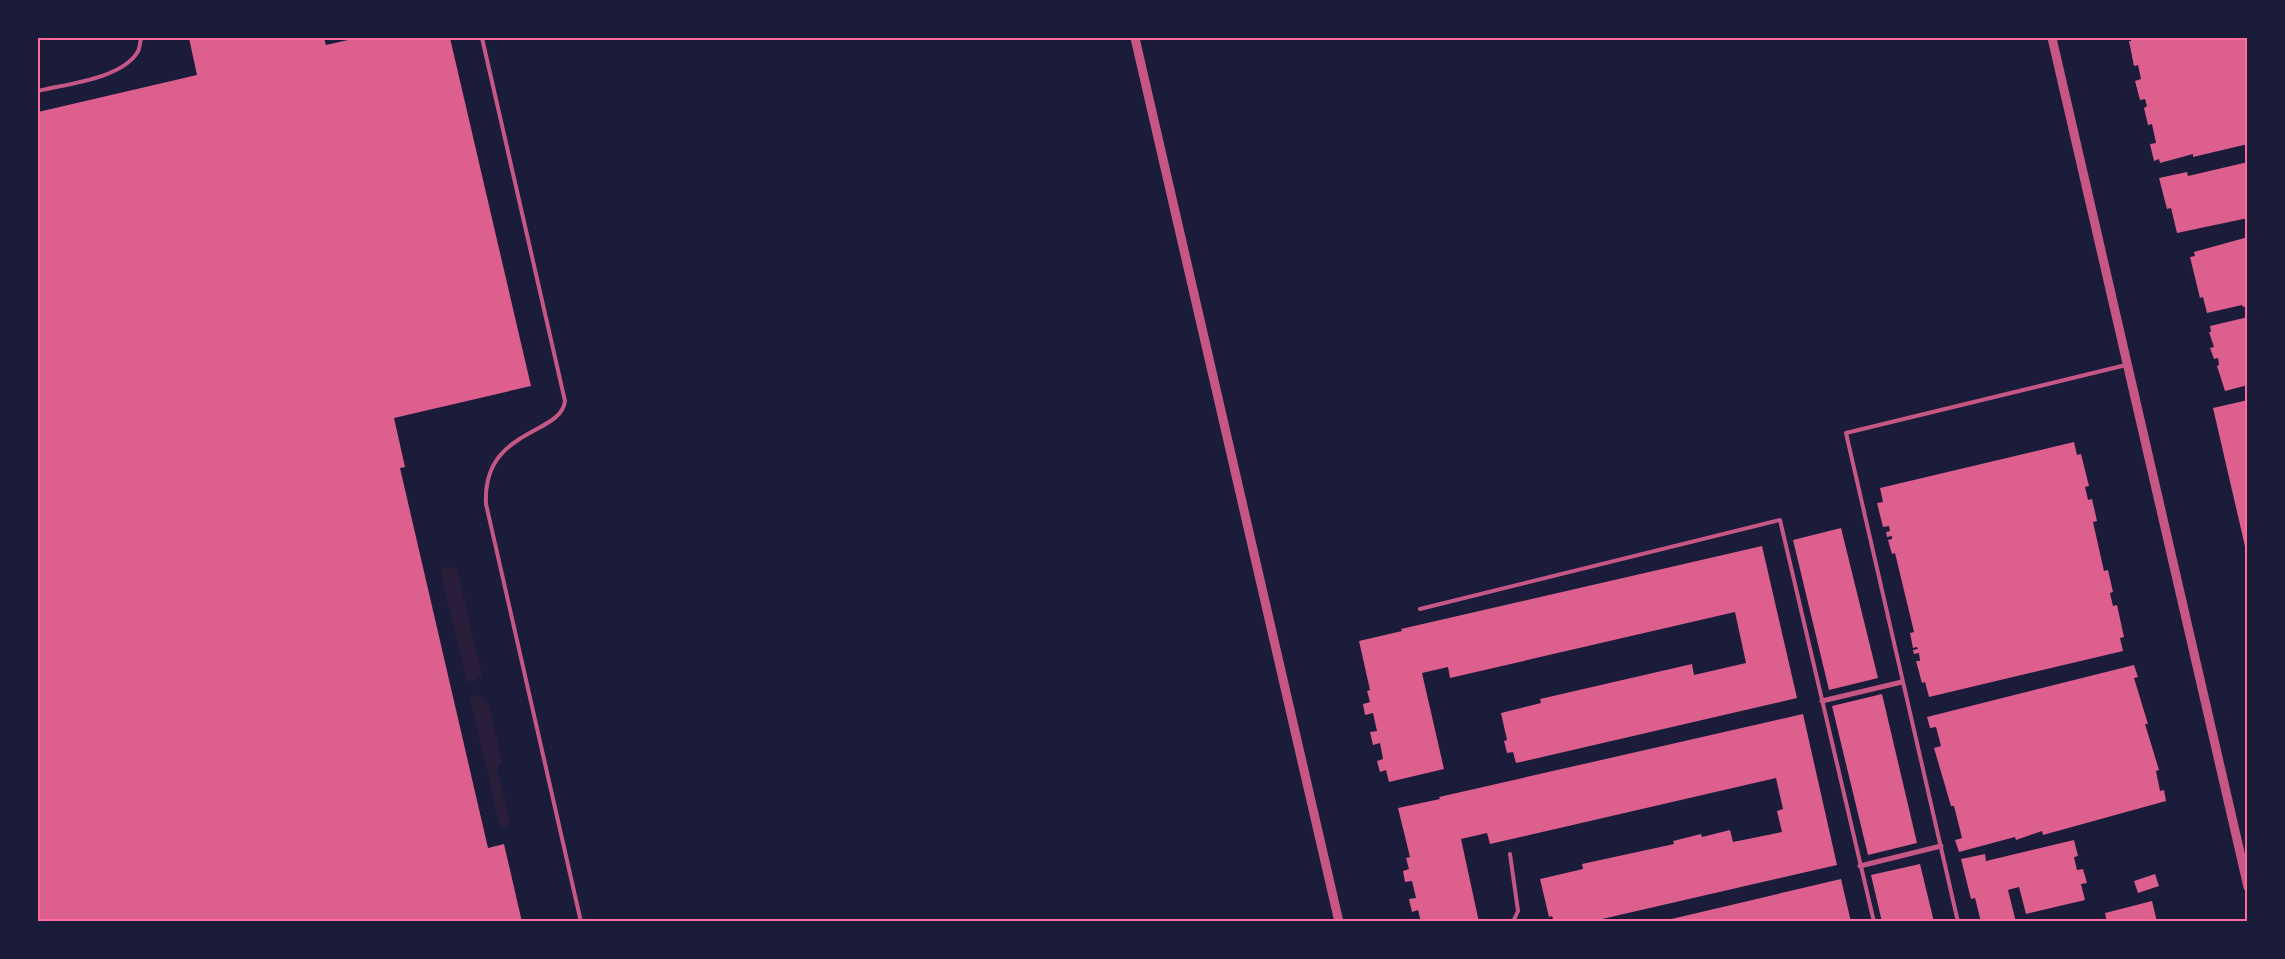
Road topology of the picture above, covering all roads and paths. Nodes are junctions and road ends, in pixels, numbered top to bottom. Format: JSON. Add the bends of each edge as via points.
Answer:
{"nodes":[{"id":1,"x":141,"y":38,"type":"edge"},
{"id":2,"x":482,"y":38,"type":"edge"},
{"id":3,"x":1136,"y":38,"type":"edge"},
{"id":4,"x":2052,"y":38,"type":"edge"},
{"id":5,"x":38,"y":91,"type":"edge"},
{"id":6,"x":2127,"y":365,"type":"junction"},
{"id":7,"x":1420,"y":609,"type":"dead end"},
{"id":8,"x":1902,"y":682,"type":"junction"},
{"id":9,"x":1822,"y":701,"type":"junction"},
{"id":10,"x":1941,"y":846,"type":"junction"},
{"id":11,"x":1510,"y":854,"type":"dead end"},
{"id":12,"x":1860,"y":866,"type":"junction"},
{"id":13,"x":2248,"y":887,"type":"edge"},
{"id":14,"x":581,"y":922,"type":"edge"},
{"id":15,"x":1339,"y":922,"type":"edge"},
{"id":16,"x":1513,"y":922,"type":"edge"},
{"id":17,"x":1874,"y":922,"type":"edge"},
{"id":18,"x":1958,"y":922,"type":"edge"}],
"edges":[{"from":1,"to":5,"type":"lane","via":[[138,52],[120,68]]},
{"from":2,"to":14,"type":"lane","via":[[565,401],[556,416],[514,442],[499,456],[488,476],[486,504]]},
{"from":3,"to":15,"type":"street"},
{"from":4,"to":6,"type":"street"},
{"from":6,"to":8,"type":"lane","via":[[1846,433]]},
{"from":6,"to":13,"type":"street"},
{"from":7,"to":9,"type":"lane","via":[[1780,520]]},
{"from":8,"to":9,"type":"street"},
{"from":8,"to":10,"type":"lane"},
{"from":9,"to":12,"type":"lane"},
{"from":10,"to":12,"type":"street"},
{"from":10,"to":18,"type":"lane"},
{"from":11,"to":16,"type":"lane","via":[[1518,911]]},
{"from":12,"to":17,"type":"lane"}]}
